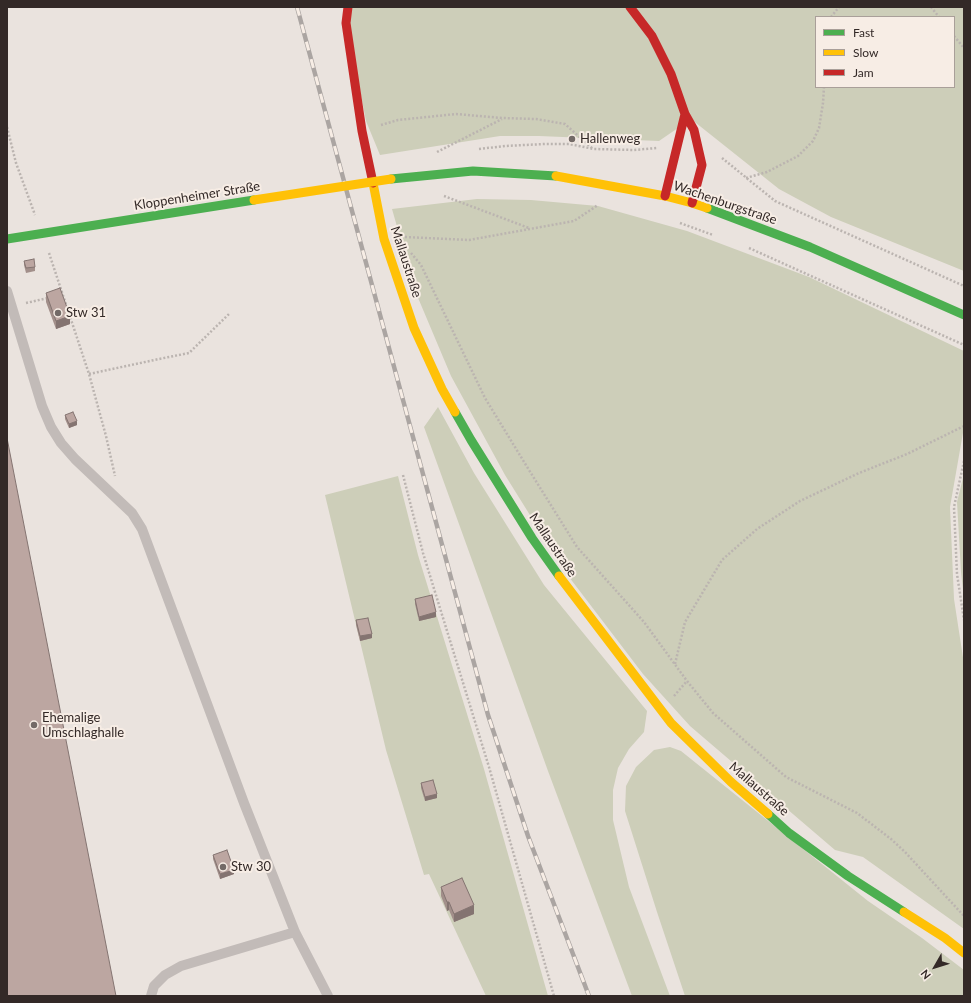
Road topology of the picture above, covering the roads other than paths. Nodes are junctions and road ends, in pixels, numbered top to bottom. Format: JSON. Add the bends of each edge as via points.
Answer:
{"nodes":[{"id":1,"x":348,"y":7,"type":"edge"},
{"id":2,"x":630,"y":7,"type":"edge"},
{"id":3,"x":685,"y":114,"type":"junction"},
{"id":4,"x":392,"y":179,"type":"joint"},
{"id":5,"x":665,"y":196,"type":"junction"},
{"id":6,"x":692,"y":203,"type":"junction"},
{"id":7,"x":7,"y":239,"type":"edge"},
{"id":8,"x":7,"y":292,"type":"edge"},
{"id":9,"x":964,"y":315,"type":"edge"},
{"id":10,"x":295,"y":932,"type":"junction"},
{"id":11,"x":964,"y":953,"type":"edge"},
{"id":12,"x":151,"y":996,"type":"edge"},
{"id":13,"x":328,"y":996,"type":"edge"}],
"edges":[{"from":1,"to":11,"type":"street","name":"Mallaustraße","via":[[346,23],[362,131],[384,239],[417,334],[442,389],[532,538],[661,711],[731,782],[789,833],[842,872],[946,938]]},
{"from":2,"to":3,"type":"street","via":[[652,36],[671,74]]},
{"from":3,"to":5,"type":"street"},
{"from":3,"to":6,"type":"street","via":[[694,130],[702,165]]},
{"from":4,"to":5,"type":"street","name":"Wachenburgstraße","via":[[473,171],[557,176]]},
{"from":4,"to":7,"type":"street","name":"Kloppenheimer Straße","bridge":true},
{"from":5,"to":6,"type":"street","name":"Wachenburgstraße"},
{"from":6,"to":9,"type":"street","name":"Wachenburgstraße","via":[[810,247]]},
{"from":8,"to":10,"type":"lane","via":[[42,406],[51,427],[74,459],[132,513],[142,529]]},
{"from":10,"to":12,"type":"lane","via":[[181,966],[165,975],[154,986]]},
{"from":10,"to":13,"type":"lane"}]}
